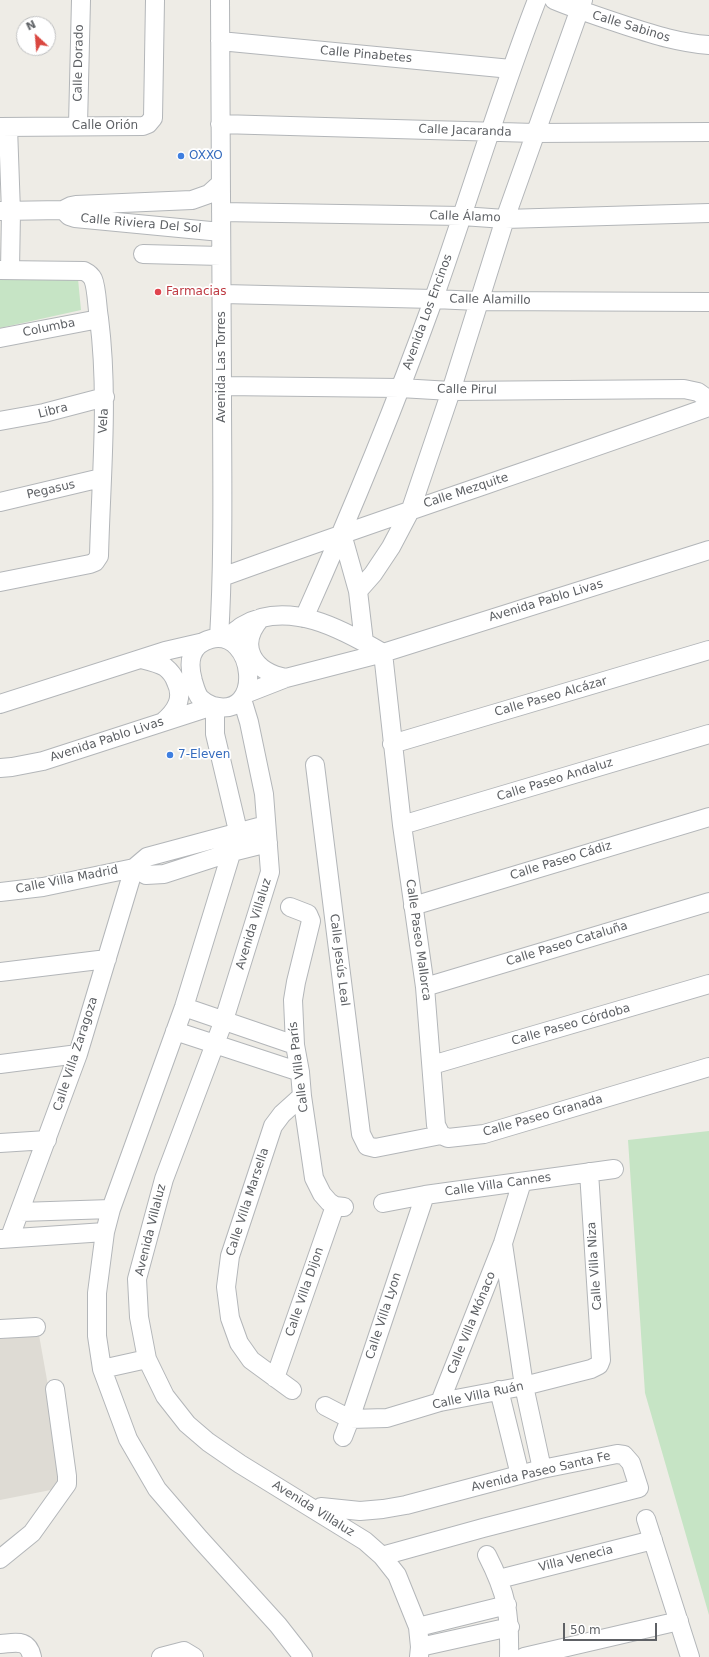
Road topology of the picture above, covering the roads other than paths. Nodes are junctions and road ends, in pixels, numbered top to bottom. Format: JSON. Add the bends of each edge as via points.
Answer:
{"nodes":[{"id":1,"x":81,"y":0,"type":"edge"},
{"id":2,"x":155,"y":0,"type":"edge"},
{"id":3,"x":220,"y":0,"type":"edge"},
{"id":4,"x":537,"y":0,"type":"edge"},
{"id":5,"x":554,"y":0,"type":"edge"},
{"id":6,"x":581,"y":5,"type":"edge"},
{"id":7,"x":220,"y":42,"type":"junction"},
{"id":8,"x":709,"y":45,"type":"edge"},
{"id":9,"x":511,"y":69,"type":"junction"},
{"id":10,"x":220,"y":124,"type":"junction"},
{"id":11,"x":78,"y":125,"type":"junction"},
{"id":12,"x":4,"y":127,"type":"edge"},
{"id":13,"x":490,"y":132,"type":"junction"},
{"id":14,"x":709,"y":132,"type":"edge"},
{"id":15,"x":534,"y":133,"type":"junction"},
{"id":16,"x":5,"y":166,"type":"edge"},
{"id":17,"x":220,"y":184,"type":"junction"},
{"id":18,"x":192,"y":200,"type":"junction"},
{"id":19,"x":138,"y":202,"type":"junction"},
{"id":20,"x":63,"y":210,"type":"junction"},
{"id":21,"x":6,"y":211,"type":"edge"},
{"id":22,"x":221,"y":212,"type":"junction"},
{"id":23,"x":709,"y":213,"type":"edge"},
{"id":24,"x":462,"y":216,"type":"junction"},
{"id":25,"x":505,"y":219,"type":"junction"},
{"id":26,"x":138,"y":223,"type":"junction"},
{"id":27,"x":193,"y":228,"type":"junction"},
{"id":28,"x":221,"y":232,"type":"junction"},
{"id":29,"x":143,"y":254,"type":"dead end"},
{"id":30,"x":221,"y":256,"type":"junction"},
{"id":31,"x":5,"y":270,"type":"edge"},
{"id":32,"x":222,"y":294,"type":"junction"},
{"id":33,"x":434,"y":299,"type":"junction"},
{"id":34,"x":478,"y":301,"type":"junction"},
{"id":35,"x":709,"y":302,"type":"edge"},
{"id":36,"x":99,"y":319,"type":"junction"},
{"id":37,"x":0,"y":338,"type":"edge"},
{"id":38,"x":222,"y":386,"type":"junction"},
{"id":39,"x":400,"y":388,"type":"junction"},
{"id":40,"x":451,"y":391,"type":"junction"},
{"id":41,"x":105,"y":397,"type":"junction"},
{"id":42,"x":709,"y":400,"type":"edge"},
{"id":43,"x":709,"y":407,"type":"edge"},
{"id":44,"x":0,"y":421,"type":"edge"},
{"id":45,"x":101,"y":478,"type":"junction"},
{"id":46,"x":0,"y":502,"type":"edge"},
{"id":47,"x":410,"y":510,"type":"junction"},
{"id":48,"x":342,"y":534,"type":"junction"},
{"id":49,"x":709,"y":550,"type":"edge"},
{"id":50,"x":222,"y":577,"type":"junction"},
{"id":51,"x":0,"y":582,"type":"edge"},
{"id":52,"x":358,"y":591,"type":"junction"},
{"id":53,"x":261,"y":618,"type":"junction"},
{"id":54,"x":304,"y":618,"type":"junction"},
{"id":55,"x":216,"y":640,"type":"junction"},
{"id":56,"x":364,"y":642,"type":"junction"},
{"id":57,"x":709,"y":650,"type":"edge"},
{"id":58,"x":383,"y":653,"type":"junction"},
{"id":59,"x":141,"y":659,"type":"junction"},
{"id":60,"x":286,"y":678,"type":"junction"},
{"id":61,"x":244,"y":696,"type":"junction"},
{"id":62,"x":0,"y":704,"type":"edge"},
{"id":63,"x":214,"y":707,"type":"junction"},
{"id":64,"x":249,"y":722,"type":"junction"},
{"id":65,"x":163,"y":723,"type":"junction"},
{"id":66,"x":215,"y":734,"type":"junction"},
{"id":67,"x":709,"y":734,"type":"edge"},
{"id":68,"x":392,"y":744,"type":"junction"},
{"id":69,"x":315,"y":765,"type":"dead end"},
{"id":70,"x":0,"y":768,"type":"edge"},
{"id":71,"x":709,"y":817,"type":"edge"},
{"id":72,"x":266,"y":825,"type":"junction"},
{"id":73,"x":402,"y":826,"type":"junction"},
{"id":74,"x":238,"y":831,"type":"junction"},
{"id":75,"x":268,"y":843,"type":"junction"},
{"id":76,"x":232,"y":852,"type":"junction"},
{"id":77,"x":134,"y":868,"type":"junction"},
{"id":78,"x":0,"y":892,"type":"edge"},
{"id":79,"x":709,"y":902,"type":"edge"},
{"id":80,"x":413,"y":906,"type":"junction"},
{"id":81,"x":290,"y":907,"type":"dead end"},
{"id":82,"x":107,"y":959,"type":"junction"},
{"id":83,"x":0,"y":972,"type":"edge"},
{"id":84,"x":709,"y":984,"type":"edge"},
{"id":85,"x":425,"y":987,"type":"junction"},
{"id":86,"x":184,"y":1007,"type":"junction"},
{"id":87,"x":224,"y":1020,"type":"junction"},
{"id":88,"x":175,"y":1031,"type":"junction"},
{"id":89,"x":216,"y":1044,"type":"junction"},
{"id":90,"x":295,"y":1045,"type":"junction"},
{"id":91,"x":78,"y":1054,"type":"junction"},
{"id":92,"x":0,"y":1064,"type":"edge"},
{"id":93,"x":432,"y":1065,"type":"junction"},
{"id":94,"x":709,"y":1067,"type":"edge"},
{"id":95,"x":300,"y":1072,"type":"junction"},
{"id":96,"x":302,"y":1096,"type":"junction"},
{"id":97,"x":441,"y":1135,"type":"junction"},
{"id":98,"x":47,"y":1140,"type":"junction"},
{"id":99,"x":0,"y":1143,"type":"edge"},
{"id":100,"x":375,"y":1148,"type":"joint"},
{"id":101,"x":614,"y":1169,"type":"dead end"},
{"id":102,"x":589,"y":1172,"type":"junction"},
{"id":103,"x":522,"y":1182,"type":"junction"},
{"id":104,"x":424,"y":1195,"type":"junction"},
{"id":105,"x":383,"y":1203,"type":"dead end"},
{"id":106,"x":340,"y":1207,"type":"joint"},
{"id":107,"x":111,"y":1209,"type":"junction"},
{"id":108,"x":20,"y":1212,"type":"junction"},
{"id":109,"x":105,"y":1232,"type":"junction"},
{"id":110,"x":5,"y":1238,"type":"edge"},
{"id":111,"x":503,"y":1243,"type":"junction"},
{"id":112,"x":36,"y":1327,"type":"dead end"},
{"id":113,"x":0,"y":1329,"type":"edge"},
{"id":114,"x":147,"y":1359,"type":"junction"},
{"id":115,"x":601,"y":1360,"type":"joint"},
{"id":116,"x":102,"y":1368,"type":"junction"},
{"id":117,"x":275,"y":1378,"type":"junction"},
{"id":118,"x":524,"y":1386,"type":"junction"},
{"id":119,"x":55,"y":1389,"type":"dead end"},
{"id":120,"x":292,"y":1390,"type":"dead end"},
{"id":121,"x":499,"y":1390,"type":"junction"},
{"id":122,"x":440,"y":1402,"type":"junction"},
{"id":123,"x":325,"y":1406,"type":"dead end"},
{"id":124,"x":350,"y":1419,"type":"junction"},
{"id":125,"x":342,"y":1437,"type":"dead end"},
{"id":126,"x":542,"y":1469,"type":"junction"},
{"id":127,"x":520,"y":1475,"type":"junction"},
{"id":128,"x":322,"y":1509,"type":"junction"},
{"id":129,"x":646,"y":1519,"type":"dead end"},
{"id":130,"x":653,"y":1540,"type":"junction"},
{"id":131,"x":487,"y":1555,"type":"dead end"},
{"id":132,"x":382,"y":1556,"type":"junction"},
{"id":133,"x":0,"y":1559,"type":"edge"},
{"id":134,"x":500,"y":1579,"type":"junction"},
{"id":135,"x":508,"y":1605,"type":"junction"},
{"id":136,"x":679,"y":1621,"type":"junction"},
{"id":137,"x":418,"y":1627,"type":"junction"},
{"id":138,"x":510,"y":1627,"type":"junction"},
{"id":139,"x":0,"y":1644,"type":"edge"},
{"id":140,"x":419,"y":1652,"type":"edge"},
{"id":141,"x":32,"y":1654,"type":"edge"},
{"id":142,"x":161,"y":1657,"type":"edge"},
{"id":143,"x":194,"y":1657,"type":"edge"},
{"id":144,"x":304,"y":1657,"type":"edge"},
{"id":145,"x":509,"y":1657,"type":"edge"},
{"id":146,"x":524,"y":1657,"type":"edge"},
{"id":147,"x":690,"y":1657,"type":"edge"}],
"edges":[{"from":1,"to":11,"type":"street","name":"Calle Dorado"},
{"from":2,"to":11,"type":"street","name":"Calle Orión","via":[[153,118],[143,126]]},
{"from":3,"to":7,"type":"street","name":"Avenida Las Torres"},
{"from":4,"to":9,"type":"street","name":"Avenida Los Encinos"},
{"from":5,"to":6,"type":"street","name":"Calle Sabinos"},
{"from":6,"to":8,"type":"street","name":"Calle Sabinos","via":[[668,40]]},
{"from":6,"to":15,"type":"street"},
{"from":7,"to":9,"type":"street","name":"Calle Pinabetes"},
{"from":7,"to":10,"type":"street","name":"Avenida Las Torres"},
{"from":9,"to":13,"type":"street","name":"Avenida Los Encinos"},
{"from":10,"to":13,"type":"street","name":"Calle Jacaranda"},
{"from":10,"to":17,"type":"street","name":"Avenida Las Torres"},
{"from":11,"to":12,"type":"street","name":"Calle Orión"},
{"from":12,"to":16,"type":"street","name":"Calle Orión"},
{"from":13,"to":15,"type":"street","name":"Calle Jacaranda"},
{"from":13,"to":24,"type":"street","name":"Avenida Los Encinos"},
{"from":14,"to":15,"type":"street","name":"Calle Jacaranda"},
{"from":15,"to":25,"type":"street"},
{"from":16,"to":21,"type":"street","name":"Calle Orión"},
{"from":17,"to":18,"type":"street","name":"Calle Riviera Del Sol","via":[[209,194]]},
{"from":17,"to":22,"type":"street","name":"Avenida Las Torres"},
{"from":18,"to":19,"type":"street","name":"Calle Riviera Del Sol"},
{"from":18,"to":27,"type":"street"},
{"from":19,"to":20,"type":"street","name":"Calle Riviera Del Sol","via":[[76,205]]},
{"from":19,"to":26,"type":"street"},
{"from":20,"to":21,"type":"street","name":"Calle Riviera Del Sol"},
{"from":20,"to":26,"type":"street","name":"Calle Riviera Del Sol","via":[[75,218]]},
{"from":21,"to":31,"type":"street","name":"Calle Orión"},
{"from":22,"to":24,"type":"street","name":"Calle Álamo"},
{"from":22,"to":28,"type":"street","name":"Avenida Las Torres"},
{"from":23,"to":25,"type":"street","name":"Calle Álamo"},
{"from":24,"to":25,"type":"street","name":"Calle Álamo"},
{"from":24,"to":33,"type":"street","name":"Avenida Los Encinos"},
{"from":25,"to":34,"type":"street"},
{"from":26,"to":27,"type":"street","name":"Calle Riviera Del Sol"},
{"from":27,"to":28,"type":"street","name":"Calle Riviera Del Sol"},
{"from":28,"to":30,"type":"street","name":"Avenida Las Torres"},
{"from":29,"to":30,"type":"street"},
{"from":30,"to":32,"type":"street","name":"Avenida Las Torres"},
{"from":31,"to":36,"type":"street","name":"Vela","via":[[84,271],[94,281]]},
{"from":32,"to":33,"type":"street","name":"Calle Alamillo"},
{"from":32,"to":38,"type":"street","name":"Avenida Las Torres"},
{"from":33,"to":34,"type":"street","name":"Calle Alamillo"},
{"from":33,"to":39,"type":"street","name":"Avenida Los Encinos"},
{"from":34,"to":35,"type":"street","name":"Calle Alamillo"},
{"from":34,"to":40,"type":"street"},
{"from":36,"to":37,"type":"street","name":"Columba"},
{"from":36,"to":41,"type":"street","name":"Vela"},
{"from":38,"to":39,"type":"street","name":"Calle Pirul"},
{"from":38,"to":50,"type":"street","name":"Avenida Las Torres"},
{"from":39,"to":40,"type":"street","name":"Calle Pirul"},
{"from":39,"to":48,"type":"street","name":"Avenida Los Encinos"},
{"from":40,"to":42,"type":"street","name":"Calle Pirul","via":[[684,389],[698,392]]},
{"from":40,"to":47,"type":"street"},
{"from":41,"to":44,"type":"street","name":"Libra","via":[[44,414]]},
{"from":41,"to":45,"type":"street","name":"Vela"},
{"from":43,"to":47,"type":"street","name":"Calle Mezquite","via":[[554,463]]},
{"from":45,"to":46,"type":"street","name":"Pegasus"},
{"from":45,"to":51,"type":"street","name":"Vela","via":[[99,556],[95,562]]},
{"from":47,"to":48,"type":"street","name":"Calle Mezquite"},
{"from":47,"to":52,"type":"street","via":[[391,547]]},
{"from":48,"to":50,"type":"street","name":"Calle Mezquite"},
{"from":48,"to":52,"type":"street"},
{"from":48,"to":54,"type":"street","name":"Avenida Los Encinos"},
{"from":49,"to":58,"type":"street","name":"Avenida Pablo Livas"},
{"from":50,"to":55,"type":"street","name":"Avenida Las Torres"},
{"from":52,"to":56,"type":"street"},
{"from":53,"to":54,"type":"street","via":[[285,615]]},
{"from":53,"to":55,"type":"street"},
{"from":53,"to":60,"type":"street","via":[[250,633],[249,641],[254,660],[270,674]]},
{"from":54,"to":56,"type":"street","via":[[335,628]]},
{"from":55,"to":59,"type":"street"},
{"from":55,"to":61,"type":"street","via":[[232,642],[242,652],[249,681]]},
{"from":55,"to":63,"type":"street","via":[[198,646],[193,653],[190,668],[200,697]]},
{"from":56,"to":58,"type":"street"},
{"from":57,"to":68,"type":"street","name":"Calle Paseo Alcázar"},
{"from":58,"to":60,"type":"street","name":"Avenida Pablo Livas"},
{"from":58,"to":68,"type":"street","name":"Calle Paseo Mallorca"},
{"from":59,"to":62,"type":"street"},
{"from":59,"to":65,"type":"street","via":[[166,667],[180,689],[180,699],[174,714]]},
{"from":60,"to":61,"type":"street","name":"Avenida Pablo Livas"},
{"from":61,"to":63,"type":"street","via":[[230,706]]},
{"from":61,"to":64,"type":"street","name":"Avenida Villaluz"},
{"from":63,"to":65,"type":"street","name":"Avenida Pablo Livas"},
{"from":63,"to":66,"type":"street"},
{"from":64,"to":66,"type":"street","via":[[242,718],[226,719],[219,724]]},
{"from":64,"to":72,"type":"street","name":"Avenida Villaluz","via":[[264,794]]},
{"from":65,"to":70,"type":"street","name":"Avenida Pablo Livas","via":[[43,761]]},
{"from":66,"to":74,"type":"street"},
{"from":67,"to":73,"type":"street","name":"Calle Paseo Andaluz"},
{"from":68,"to":73,"type":"street","name":"Calle Paseo Mallorca"},
{"from":69,"to":100,"type":"street","name":"Calle Jesús Leal","via":[[361,1134],[367,1146]]},
{"from":71,"to":80,"type":"street","name":"Calle Paseo Cádiz"},
{"from":72,"to":74,"type":"street","name":"Calle Villa Madrid"},
{"from":72,"to":75,"type":"street","name":"Avenida Villaluz"},
{"from":73,"to":80,"type":"street","name":"Calle Paseo Mallorca"},
{"from":74,"to":76,"type":"street"},
{"from":74,"to":77,"type":"street","name":"Calle Villa Madrid","via":[[147,857]]},
{"from":75,"to":76,"type":"street","name":"Calle Villa Madrid"},
{"from":75,"to":87,"type":"street","name":"Avenida Villaluz","via":[[270,872]]},
{"from":76,"to":77,"type":"street","name":"Calle Villa Madrid","via":[[164,874],[146,875]]},
{"from":76,"to":86,"type":"street"},
{"from":77,"to":78,"type":"street","name":"Calle Villa Madrid","via":[[43,887]]},
{"from":77,"to":82,"type":"street","name":"Calle Villa Zaragoza"},
{"from":79,"to":85,"type":"street","name":"Calle Paseo Cataluña"},
{"from":80,"to":85,"type":"street","name":"Calle Paseo Mallorca"},
{"from":81,"to":90,"type":"street","name":"Calle Villa París","via":[[308,914],[311,921],[293,1000]]},
{"from":82,"to":83,"type":"street"},
{"from":82,"to":91,"type":"street","name":"Calle Villa Zaragoza"},
{"from":84,"to":93,"type":"street","name":"Calle Paseo Córdoba"},
{"from":85,"to":93,"type":"street","name":"Calle Paseo Mallorca"},
{"from":86,"to":87,"type":"street"},
{"from":86,"to":88,"type":"street"},
{"from":87,"to":89,"type":"street","name":"Avenida Villaluz"},
{"from":87,"to":90,"type":"street"},
{"from":88,"to":89,"type":"street"},
{"from":88,"to":107,"type":"street"},
{"from":89,"to":95,"type":"street"},
{"from":89,"to":114,"type":"street","name":"Avenida Villaluz","via":[[164,1179],[138,1279],[138,1317]]},
{"from":90,"to":95,"type":"street","name":"Calle Villa París"},
{"from":91,"to":92,"type":"street"},
{"from":91,"to":98,"type":"street","name":"Calle Villa Zaragoza"},
{"from":93,"to":97,"type":"street","name":"Calle Paseo Mallorca","via":[[436,1125]]},
{"from":94,"to":97,"type":"street","name":"Calle Paseo Granada","via":[[484,1134],[448,1138]]},
{"from":95,"to":96,"type":"street","name":"Calle Villa París"},
{"from":96,"to":106,"type":"street","name":"Calle Villa París","via":[[314,1178],[322,1194]]},
{"from":96,"to":117,"type":"street","name":"Calle Villa Marsella","via":[[273,1126],[230,1256],[226,1287],[230,1318],[239,1343],[251,1360]]},
{"from":97,"to":100,"type":"street","name":"Calle Paseo Granada"},
{"from":98,"to":99,"type":"street"},
{"from":98,"to":108,"type":"street","name":"Calle Villa Zaragoza"},
{"from":101,"to":102,"type":"street","name":"Calle Villa Cannes"},
{"from":102,"to":103,"type":"street","name":"Calle Villa Cannes"},
{"from":102,"to":115,"type":"street","name":"Calle Villa Niza"},
{"from":103,"to":104,"type":"street","name":"Calle Villa Cannes"},
{"from":103,"to":111,"type":"street","name":"Calle Villa Mónaco"},
{"from":104,"to":105,"type":"street","name":"Calle Villa Cannes"},
{"from":104,"to":124,"type":"street","name":"Calle Villa Lyon"},
{"from":106,"to":117,"type":"street","name":"Calle Villa Dijon"},
{"from":107,"to":108,"type":"street"},
{"from":107,"to":109,"type":"street"},
{"from":108,"to":110,"type":"street","name":"Calle Villa Zaragoza"},
{"from":109,"to":110,"type":"street"},
{"from":109,"to":116,"type":"street","via":[[97,1294]]},
{"from":111,"to":118,"type":"street","name":"Calle Villa Mónaco"},
{"from":111,"to":122,"type":"street","name":"Calle Villa Mónaco"},
{"from":112,"to":113,"type":"street"},
{"from":114,"to":116,"type":"street"},
{"from":114,"to":128,"type":"street","name":"Avenida Villaluz","via":[[165,1396],[187,1424],[208,1442],[240,1464]]},
{"from":115,"to":118,"type":"street","name":"Calle Villa Ruán","via":[[595,1368]]},
{"from":116,"to":144,"type":"street","via":[[128,1439],[157,1489]]},
{"from":117,"to":120,"type":"street","name":"Calle Villa Marsella"},
{"from":118,"to":121,"type":"street","name":"Calle Villa Ruán"},
{"from":118,"to":126,"type":"street","name":"Calle Villa Mónaco"},
{"from":119,"to":133,"type":"street","via":[[67,1484],[32,1533]]},
{"from":121,"to":122,"type":"street","name":"Calle Villa Ruán"},
{"from":121,"to":127,"type":"street"},
{"from":122,"to":124,"type":"street","name":"Calle Villa Ruán","via":[[387,1418]]},
{"from":123,"to":124,"type":"street"},
{"from":124,"to":125,"type":"street","name":"Calle Villa Lyon"},
{"from":126,"to":127,"type":"street","name":"Avenida Paseo Santa Fe"},
{"from":126,"to":132,"type":"street","name":"Avenida Paseo Santa Fe","via":[[617,1454],[624,1455],[631,1463],[639,1488]]},
{"from":127,"to":128,"type":"street","name":"Avenida Paseo Santa Fe","via":[[383,1509]]},
{"from":128,"to":132,"type":"street","name":"Avenida Villaluz"},
{"from":129,"to":130,"type":"street"},
{"from":130,"to":134,"type":"street","name":"Villa Venecia"},
{"from":130,"to":136,"type":"street"},
{"from":131,"to":134,"type":"street"},
{"from":132,"to":137,"type":"street","name":"Avenida Villaluz","via":[[397,1575]]},
{"from":134,"to":135,"type":"street"},
{"from":135,"to":137,"type":"street"},
{"from":135,"to":138,"type":"street"},
{"from":136,"to":146,"type":"street"},
{"from":136,"to":147,"type":"street"},
{"from":137,"to":140,"type":"street","name":"Avenida Villaluz"},
{"from":138,"to":140,"type":"street"},
{"from":138,"to":145,"type":"street"},
{"from":139,"to":141,"type":"street","via":[[19,1642],[25,1644]]},
{"from":142,"to":143,"type":"street","via":[[184,1651]]}]}
